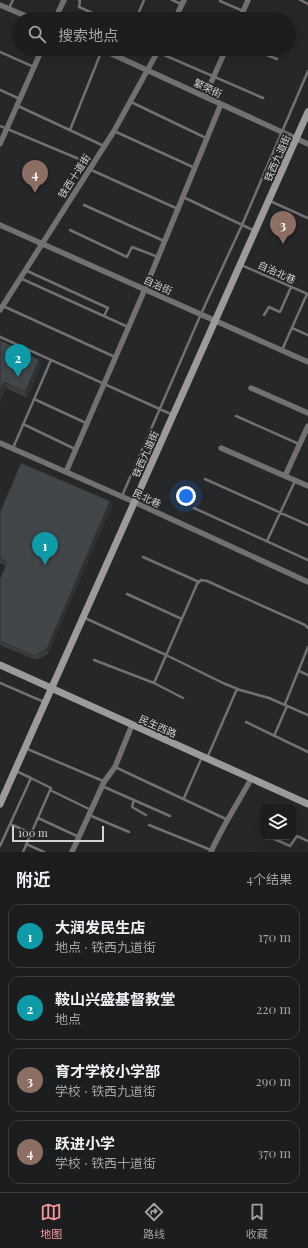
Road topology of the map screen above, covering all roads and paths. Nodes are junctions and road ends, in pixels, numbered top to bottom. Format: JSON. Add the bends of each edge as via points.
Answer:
{"nodes":[{"id":1,"x":13,"y":0,"type":"edge"},
{"id":2,"x":57,"y":0,"type":"edge"},
{"id":3,"x":79,"y":0,"type":"edge"},
{"id":4,"x":144,"y":0,"type":"edge"},
{"id":5,"x":172,"y":0,"type":"edge"},
{"id":6,"x":220,"y":0,"type":"edge"},
{"id":7,"x":248,"y":0,"type":"edge"},
{"id":8,"x":300,"y":0,"type":"edge"},
{"id":9,"x":63,"y":1,"type":"edge"},
{"id":10,"x":183,"y":2,"type":"edge"},
{"id":11,"x":308,"y":4,"type":"edge"},
{"id":12,"x":0,"y":5,"type":"edge"},
{"id":13,"x":9,"y":9,"type":"junction"},
{"id":14,"x":243,"y":11,"type":"joint"},
{"id":15,"x":16,"y":12,"type":"edge"},
{"id":16,"x":59,"y":12,"type":"edge"},
{"id":17,"x":90,"y":12,"type":"edge"},
{"id":18,"x":139,"y":12,"type":"edge"},
{"id":19,"x":180,"y":12,"type":"edge"},
{"id":20,"x":0,"y":52,"type":"edge"},
{"id":21,"x":39,"y":56,"type":"edge"},
{"id":22,"x":99,"y":56,"type":"edge"},
{"id":23,"x":116,"y":56,"type":"edge"},
{"id":24,"x":156,"y":56,"type":"edge"},
{"id":25,"x":166,"y":56,"type":"edge"},
{"id":26,"x":223,"y":56,"type":"edge"},
{"id":27,"x":270,"y":56,"type":"edge"},
{"id":28,"x":120,"y":58,"type":"joint"},
{"id":29,"x":277,"y":59,"type":"dead end"},
{"id":30,"x":34,"y":67,"type":"junction"},
{"id":31,"x":148,"y":71,"type":"junction"},
{"id":32,"x":308,"y":71,"type":"edge"},
{"id":33,"x":214,"y":77,"type":"junction"},
{"id":34,"x":0,"y":90,"type":"edge"},
{"id":35,"x":205,"y":96,"type":"junction"},
{"id":36,"x":263,"y":98,"type":"dead end"},
{"id":37,"x":20,"y":99,"type":"junction"},
{"id":38,"x":131,"y":102,"type":"junction"},
{"id":39,"x":221,"y":104,"type":"junction"},
{"id":40,"x":17,"y":106,"type":"junction"},
{"id":41,"x":308,"y":112,"type":"edge"},
{"id":42,"x":0,"y":126,"type":"edge"},
{"id":43,"x":7,"y":129,"type":"junction"},
{"id":44,"x":70,"y":130,"type":"junction"},
{"id":45,"x":114,"y":131,"type":"junction"},
{"id":46,"x":281,"y":131,"type":"junction"},
{"id":47,"x":207,"y":138,"type":"junction"},
{"id":48,"x":296,"y":138,"type":"junction"},
{"id":49,"x":0,"y":144,"type":"edge"},
{"id":50,"x":308,"y":144,"type":"edge"},
{"id":51,"x":104,"y":146,"type":"junction"},
{"id":52,"x":79,"y":160,"type":"dead end"},
{"id":53,"x":195,"y":168,"type":"junction"},
{"id":54,"x":89,"y":169,"type":"junction"},
{"id":55,"x":183,"y":197,"type":"junction"},
{"id":56,"x":269,"y":200,"type":"junction"},
{"id":57,"x":84,"y":205,"type":"dead end"},
{"id":58,"x":178,"y":209,"type":"junction"},
{"id":59,"x":308,"y":218,"type":"edge"},
{"id":60,"x":0,"y":225,"type":"edge"},
{"id":61,"x":242,"y":225,"type":"junction"},
{"id":62,"x":70,"y":230,"type":"dead end"},
{"id":63,"x":256,"y":231,"type":"junction"},
{"id":64,"x":165,"y":241,"type":"junction"},
{"id":65,"x":42,"y":243,"type":"junction"},
{"id":66,"x":158,"y":257,"type":"junction"},
{"id":67,"x":240,"y":265,"type":"junction"},
{"id":68,"x":25,"y":270,"type":"junction"},
{"id":69,"x":20,"y":278,"type":"junction"},
{"id":70,"x":292,"y":287,"type":"junction"},
{"id":71,"x":145,"y":289,"type":"junction"},
{"id":72,"x":307,"y":294,"type":"edge"},
{"id":73,"x":1,"y":308,"type":"edge"},
{"id":74,"x":201,"y":314,"type":"junction"},
{"id":75,"x":264,"y":315,"type":"dead end"},
{"id":76,"x":104,"y":316,"type":"junction"},
{"id":77,"x":216,"y":321,"type":"junction"},
{"id":78,"x":129,"y":327,"type":"junction"},
{"id":79,"x":292,"y":328,"type":"junction"},
{"id":80,"x":308,"y":335,"type":"edge"},
{"id":81,"x":0,"y":337,"type":"edge"},
{"id":82,"x":282,"y":350,"type":"junction"},
{"id":83,"x":116,"y":357,"type":"junction"},
{"id":84,"x":51,"y":360,"type":"junction"},
{"id":85,"x":308,"y":362,"type":"edge"},
{"id":86,"x":104,"y":385,"type":"junction"},
{"id":87,"x":251,"y":388,"type":"dead end"},
{"id":88,"x":34,"y":399,"type":"junction"},
{"id":89,"x":160,"y":410,"type":"junction"},
{"id":90,"x":308,"y":413,"type":"edge"},
{"id":91,"x":173,"y":416,"type":"junction"},
{"id":92,"x":236,"y":416,"type":"dead end"},
{"id":93,"x":23,"y":424,"type":"junction"},
{"id":94,"x":87,"y":424,"type":"junction"},
{"id":95,"x":308,"y":426,"type":"edge"},
{"id":96,"x":305,"y":438,"type":"edge"},
{"id":97,"x":0,"y":443,"type":"edge"},
{"id":98,"x":299,"y":444,"type":"junction"},
{"id":99,"x":13,"y":448,"type":"junction"},
{"id":100,"x":221,"y":448,"type":"dead end"},
{"id":101,"x":76,"y":449,"type":"junction"},
{"id":102,"x":66,"y":472,"type":"junction"},
{"id":103,"x":285,"y":476,"type":"junction"},
{"id":104,"x":205,"y":479,"type":"dead end"},
{"id":105,"x":296,"y":480,"type":"junction"},
{"id":106,"x":308,"y":486,"type":"edge"},
{"id":107,"x":122,"y":496,"type":"junction"},
{"id":108,"x":134,"y":502,"type":"junction"},
{"id":109,"x":194,"y":508,"type":"dead end"},
{"id":110,"x":281,"y":512,"type":"junction"},
{"id":111,"x":308,"y":525,"type":"edge"},
{"id":112,"x":267,"y":541,"type":"junction"},
{"id":113,"x":143,"y":557,"type":"dead end"},
{"id":114,"x":308,"y":560,"type":"edge"},
{"id":115,"x":199,"y":582,"type":"junction"},
{"id":116,"x":308,"y":582,"type":"edge"},
{"id":117,"x":127,"y":594,"type":"dead end"},
{"id":118,"x":82,"y":618,"type":"junction"},
{"id":119,"x":182,"y":619,"type":"junction"},
{"id":120,"x":308,"y":628,"type":"edge"},
{"id":121,"x":308,"y":647,"type":"edge"},
{"id":122,"x":166,"y":655,"type":"junction"},
{"id":123,"x":94,"y":660,"type":"dead end"},
{"id":124,"x":0,"y":665,"type":"edge"},
{"id":125,"x":299,"y":671,"type":"junction"},
{"id":126,"x":308,"y":675,"type":"edge"},
{"id":127,"x":0,"y":683,"type":"edge"},
{"id":128,"x":154,"y":683,"type":"junction"},
{"id":129,"x":51,"y":688,"type":"junction"},
{"id":130,"x":237,"y":689,"type":"junction"},
{"id":131,"x":183,"y":698,"type":"dead end"},
{"id":132,"x":45,"y":702,"type":"junction"},
{"id":133,"x":286,"y":705,"type":"junction"},
{"id":134,"x":308,"y":715,"type":"edge"},
{"id":135,"x":246,"y":722,"type":"dead end"},
{"id":136,"x":132,"y":725,"type":"junction"},
{"id":137,"x":274,"y":736,"type":"junction"},
{"id":138,"x":25,"y":748,"type":"junction"},
{"id":139,"x":308,"y":752,"type":"edge"},
{"id":140,"x":205,"y":758,"type":"junction"},
{"id":141,"x":115,"y":767,"type":"junction"},
{"id":142,"x":15,"y":770,"type":"junction"},
{"id":143,"x":31,"y":778,"type":"junction"},
{"id":144,"x":251,"y":778,"type":"junction"},
{"id":145,"x":103,"y":784,"type":"junction"},
{"id":146,"x":50,"y":790,"type":"junction"},
{"id":147,"x":184,"y":798,"type":"junction"},
{"id":148,"x":134,"y":800,"type":"junction"},
{"id":149,"x":0,"y":804,"type":"edge"},
{"id":150,"x":308,"y":804,"type":"edge"},
{"id":151,"x":90,"y":812,"type":"junction"},
{"id":152,"x":146,"y":815,"type":"dead end"},
{"id":153,"x":170,"y":816,"type":"dead end"},
{"id":154,"x":38,"y":818,"type":"junction"},
{"id":155,"x":229,"y":820,"type":"junction"},
{"id":156,"x":10,"y":824,"type":"junction"},
{"id":157,"x":149,"y":825,"type":"dead end"},
{"id":158,"x":129,"y":832,"type":"dead end"},
{"id":159,"x":31,"y":833,"type":"junction"},
{"id":160,"x":79,"y":837,"type":"junction"},
{"id":161,"x":296,"y":837,"type":"edge"},
{"id":162,"x":277,"y":840,"type":"edge"},
{"id":163,"x":294,"y":840,"type":"edge"},
{"id":164,"x":308,"y":841,"type":"edge"},
{"id":165,"x":26,"y":844,"type":"junction"},
{"id":166,"x":0,"y":846,"type":"edge"},
{"id":167,"x":211,"y":851,"type":"edge"},
{"id":168,"x":23,"y":852,"type":"edge"},
{"id":169,"x":44,"y":852,"type":"edge"},
{"id":170,"x":72,"y":852,"type":"edge"}],
"edges":[{"from":1,"to":13,"type":"lane"},
{"from":2,"to":9,"type":"lane"},
{"from":3,"to":17,"type":"lane","via":[[78,7]]},
{"from":4,"to":18,"type":"lane"},
{"from":5,"to":10,"type":"lane"},
{"from":6,"to":14,"type":"lane"},
{"from":7,"to":14,"type":"street"},
{"from":8,"to":11,"type":"lane"},
{"from":9,"to":16,"type":"street"},
{"from":10,"to":19,"type":"street"},
{"from":12,"to":13,"type":"street"},
{"from":13,"to":15,"type":"street"},
{"from":20,"to":30,"type":"lane"},
{"from":21,"to":30,"type":"street"},
{"from":22,"to":44,"type":"lane"},
{"from":23,"to":28,"type":"street","name":"繁荣街"},
{"from":24,"to":31,"type":"street","name":"铁西十道街"},
{"from":25,"to":33,"type":"lane"},
{"from":26,"to":33,"type":"street"},
{"from":27,"to":29,"type":"lane"},
{"from":28,"to":31,"type":"street","name":"繁荣街"},
{"from":30,"to":37,"type":"street"},
{"from":31,"to":35,"type":"street","name":"繁荣街"},
{"from":31,"to":38,"type":"street","name":"铁西十道街"},
{"from":32,"to":46,"type":"lane"},
{"from":33,"to":35,"type":"street"},
{"from":33,"to":36,"type":"lane"},
{"from":34,"to":37,"type":"lane"},
{"from":35,"to":39,"type":"street","name":"繁荣街"},
{"from":37,"to":40,"type":"street"},
{"from":38,"to":45,"type":"street","name":"铁西十道街"},
{"from":38,"to":47,"type":"lane"},
{"from":39,"to":46,"type":"street","name":"繁荣街"},
{"from":39,"to":47,"type":"street"},
{"from":40,"to":43,"type":"street"},
{"from":40,"to":44,"type":"lane"},
{"from":41,"to":48,"type":"main road","name":"铁西九道街"},
{"from":42,"to":43,"type":"lane"},
{"from":43,"to":49,"type":"street"},
{"from":43,"to":52,"type":"lane"},
{"from":44,"to":51,"type":"lane"},
{"from":45,"to":51,"type":"street","name":"铁西十道街"},
{"from":45,"to":53,"type":"lane"},
{"from":46,"to":48,"type":"street","name":"繁荣街"},
{"from":46,"to":61,"type":"lane"},
{"from":47,"to":53,"type":"street"},
{"from":48,"to":50,"type":"street","name":"繁荣街"},
{"from":48,"to":56,"type":"main road","name":"铁西九道街"},
{"from":51,"to":54,"type":"street","name":"铁西十道街"},
{"from":53,"to":55,"type":"street"},
{"from":54,"to":58,"type":"lane"},
{"from":54,"to":65,"type":"street","name":"铁西十道街"},
{"from":55,"to":58,"type":"street"},
{"from":55,"to":61,"type":"lane"},
{"from":56,"to":59,"type":"lane"},
{"from":56,"to":63,"type":"main road","name":"铁西九道街"},
{"from":57,"to":64,"type":"lane"},
{"from":58,"to":64,"type":"street"},
{"from":60,"to":65,"type":"street","name":"自治街"},
{"from":61,"to":63,"type":"lane"},
{"from":61,"to":74,"type":"lane"},
{"from":62,"to":66,"type":"lane","via":[[127,257],[132,248]]},
{"from":63,"to":67,"type":"main road","name":"铁西九道街"},
{"from":64,"to":66,"type":"street"},
{"from":65,"to":68,"type":"street","name":"铁西十道街"},
{"from":65,"to":71,"type":"street","name":"自治街"},
{"from":66,"to":71,"type":"street"},
{"from":67,"to":70,"type":"lane","name":"自治北巷"},
{"from":67,"to":77,"type":"main road","name":"铁西九道街"},
{"from":68,"to":69,"type":"street","name":"铁西十道街"},
{"from":68,"to":76,"type":"lane","via":[[108,308]]},
{"from":69,"to":73,"type":"street","name":"铁西十道街"},
{"from":69,"to":76,"type":"lane"},
{"from":70,"to":72,"type":"lane","name":"自治北巷"},
{"from":70,"to":75,"type":"lane","via":[[280,312],[269,307]]},
{"from":71,"to":74,"type":"street","name":"自治街"},
{"from":71,"to":78,"type":"street"},
{"from":72,"to":79,"type":"lane"},
{"from":73,"to":83,"type":"lane"},
{"from":74,"to":77,"type":"street","name":"自治街"},
{"from":74,"to":89,"type":"lane"},
{"from":76,"to":78,"type":"lane"},
{"from":77,"to":82,"type":"street","name":"自治街"},
{"from":77,"to":91,"type":"main road","name":"铁西九道街"},
{"from":78,"to":83,"type":"street"},
{"from":79,"to":80,"type":"lane"},
{"from":79,"to":82,"type":"lane"},
{"from":81,"to":84,"type":"lane"},
{"from":82,"to":85,"type":"street","name":"自治街"},
{"from":83,"to":86,"type":"street"},
{"from":84,"to":86,"type":"lane"},
{"from":84,"to":88,"type":"lane"},
{"from":86,"to":89,"type":"lane"},
{"from":86,"to":94,"type":"street"},
{"from":87,"to":90,"type":"street"},
{"from":88,"to":93,"type":"lane"},
{"from":88,"to":94,"type":"lane"},
{"from":89,"to":91,"type":"lane"},
{"from":89,"to":107,"type":"lane"},
{"from":91,"to":108,"type":"main road","name":"铁西九道街"},
{"from":92,"to":98,"type":"lane"},
{"from":93,"to":99,"type":"lane"},
{"from":93,"to":101,"type":"lane"},
{"from":94,"to":101,"type":"street"},
{"from":95,"to":96,"type":"street"},
{"from":96,"to":98,"type":"street"},
{"from":97,"to":99,"type":"street","name":"民北巷"},
{"from":98,"to":103,"type":"street"},
{"from":99,"to":102,"type":"street","name":"民北巷"},
{"from":100,"to":103,"type":"street"},
{"from":101,"to":102,"type":"street"},
{"from":102,"to":107,"type":"street","name":"民北巷"},
{"from":103,"to":105,"type":"street"},
{"from":104,"to":110,"type":"lane"},
{"from":105,"to":106,"type":"street"},
{"from":105,"to":110,"type":"lane"},
{"from":107,"to":108,"type":"street","name":"民北巷"},
{"from":108,"to":116,"type":"street","name":"民北巷"},
{"from":108,"to":118,"type":"main road","name":"铁西九道街"},
{"from":109,"to":112,"type":"lane"},
{"from":110,"to":111,"type":"lane"},
{"from":110,"to":112,"type":"lane"},
{"from":112,"to":114,"type":"lane"},
{"from":113,"to":115,"type":"lane"},
{"from":115,"to":119,"type":"lane"},
{"from":115,"to":120,"type":"lane","via":[[207,581]]},
{"from":117,"to":119,"type":"lane"},
{"from":118,"to":122,"type":"lane"},
{"from":118,"to":129,"type":"main road","name":"铁西九道街"},
{"from":119,"to":122,"type":"lane"},
{"from":121,"to":125,"type":"lane"},
{"from":122,"to":128,"type":"lane"},
{"from":122,"to":130,"type":"lane"},
{"from":123,"to":128,"type":"lane"},
{"from":124,"to":129,"type":"main road","name":"民生西路"},
{"from":125,"to":126,"type":"lane"},
{"from":125,"to":133,"type":"lane"},
{"from":127,"to":132,"type":"lane"},
{"from":128,"to":131,"type":"lane"},
{"from":129,"to":132,"type":"main road","name":"铁西九道街"},
{"from":129,"to":136,"type":"main road","name":"民生西路"},
{"from":130,"to":133,"type":"lane"},
{"from":130,"to":140,"type":"lane"},
{"from":132,"to":138,"type":"main road","name":"铁西九道街"},
{"from":133,"to":134,"type":"lane"},
{"from":133,"to":137,"type":"lane"},
{"from":135,"to":137,"type":"lane"},
{"from":136,"to":140,"type":"main road","name":"民生西路"},
{"from":136,"to":141,"type":"street"},
{"from":137,"to":139,"type":"lane"},
{"from":138,"to":142,"type":"main road","name":"铁西九道街"},
{"from":138,"to":145,"type":"lane"},
{"from":140,"to":144,"type":"main road","name":"民生西路"},
{"from":140,"to":147,"type":"lane"},
{"from":141,"to":145,"type":"street"},
{"from":141,"to":147,"type":"lane"},
{"from":142,"to":143,"type":"lane"},
{"from":142,"to":149,"type":"main road","name":"铁西九道街"},
{"from":143,"to":146,"type":"lane","via":[[51,788]]},
{"from":143,"to":156,"type":"lane"},
{"from":144,"to":150,"type":"main road","name":"民生西路"},
{"from":144,"to":155,"type":"street"},
{"from":145,"to":148,"type":"lane"},
{"from":145,"to":151,"type":"street"},
{"from":146,"to":151,"type":"lane"},
{"from":146,"to":154,"type":"lane"},
{"from":147,"to":155,"type":"lane"},
{"from":148,"to":152,"type":"lane","via":[[132,807]]},
{"from":148,"to":153,"type":"lane"},
{"from":151,"to":158,"type":"lane"},
{"from":151,"to":160,"type":"street"},
{"from":154,"to":159,"type":"lane"},
{"from":154,"to":160,"type":"lane"},
{"from":155,"to":167,"type":"street","via":[[223,826]]},
{"from":156,"to":159,"type":"lane"},
{"from":156,"to":166,"type":"lane"},
{"from":157,"to":167,"type":"lane"},
{"from":159,"to":165,"type":"lane"},
{"from":160,"to":170,"type":"street"},
{"from":161,"to":164,"type":"lane"},
{"from":162,"to":163,"type":"lane","via":[[290,846]]},
{"from":165,"to":168,"type":"lane"},
{"from":165,"to":169,"type":"lane"}]}
